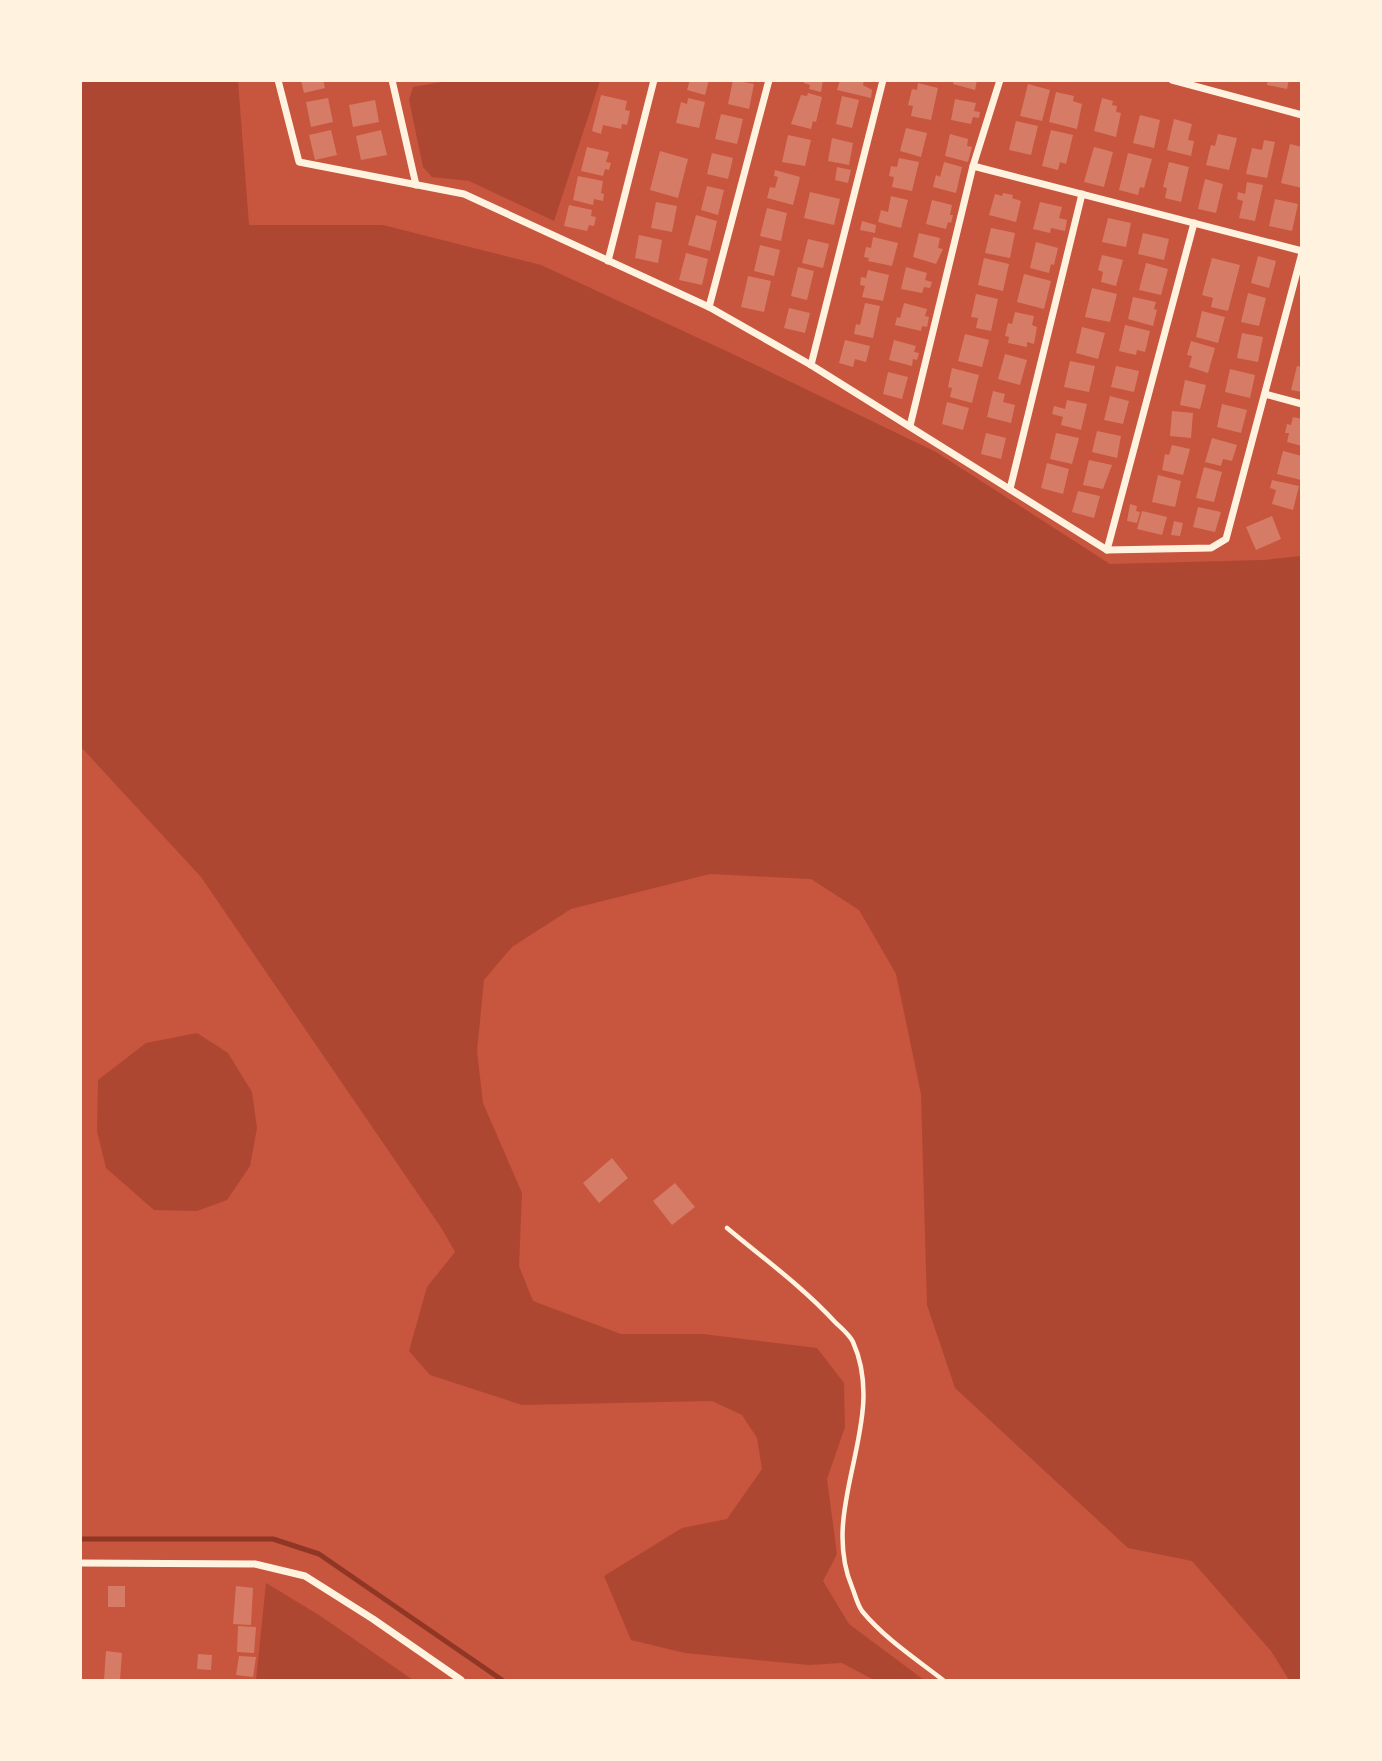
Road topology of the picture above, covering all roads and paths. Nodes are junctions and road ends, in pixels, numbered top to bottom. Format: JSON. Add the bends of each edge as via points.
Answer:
{"nodes":[{"id":1,"x":278,"y":80,"type":"edge"},
{"id":2,"x":392,"y":80,"type":"edge"},
{"id":3,"x":769,"y":80,"type":"edge"},
{"id":4,"x":883,"y":80,"type":"edge"},
{"id":5,"x":1000,"y":80,"type":"edge"},
{"id":6,"x":1172,"y":80,"type":"edge"},
{"id":7,"x":653,"y":81,"type":"edge"},
{"id":8,"x":1301,"y":115,"type":"edge"},
{"id":9,"x":973,"y":166,"type":"junction"},
{"id":10,"x":416,"y":185,"type":"junction"},
{"id":11,"x":1083,"y":194,"type":"junction"},
{"id":12,"x":1194,"y":223,"type":"junction"},
{"id":13,"x":1301,"y":252,"type":"edge"},
{"id":14,"x":608,"y":261,"type":"junction"},
{"id":15,"x":709,"y":307,"type":"junction"},
{"id":16,"x":811,"y":365,"type":"junction"},
{"id":17,"x":1265,"y":394,"type":"junction"},
{"id":18,"x":1301,"y":404,"type":"edge"},
{"id":19,"x":910,"y":426,"type":"junction"},
{"id":20,"x":1010,"y":489,"type":"junction"},
{"id":21,"x":1107,"y":550,"type":"junction"},
{"id":22,"x":727,"y":1228,"type":"dead end"},
{"id":23,"x":80,"y":1563,"type":"edge"},
{"id":24,"x":461,"y":1681,"type":"edge"},
{"id":25,"x":943,"y":1681,"type":"edge"}],
"edges":[{"from":1,"to":10,"type":"street","via":[[299,162]]},
{"from":2,"to":10,"type":"street"},
{"from":3,"to":15,"type":"street"},
{"from":4,"to":16,"type":"street"},
{"from":5,"to":9,"type":"street"},
{"from":6,"to":8,"type":"street"},
{"from":7,"to":14,"type":"street"},
{"from":9,"to":11,"type":"street"},
{"from":9,"to":19,"type":"street"},
{"from":10,"to":14,"type":"street","via":[[464,194]]},
{"from":11,"to":12,"type":"street"},
{"from":11,"to":20,"type":"street"},
{"from":12,"to":13,"type":"street"},
{"from":12,"to":21,"type":"street"},
{"from":13,"to":17,"type":"street"},
{"from":14,"to":15,"type":"street"},
{"from":15,"to":16,"type":"street"},
{"from":16,"to":19,"type":"street"},
{"from":17,"to":18,"type":"street"},
{"from":17,"to":21,"type":"street","via":[[1226,539],[1212,548]]},
{"from":19,"to":20,"type":"street"},
{"from":20,"to":21,"type":"street"},
{"from":22,"to":25,"type":"lane","via":[[826,1311],[852,1339],[864,1376],[863,1418],[842,1523],[845,1571],[861,1609]]},
{"from":23,"to":24,"type":"street","via":[[255,1564],[305,1576]]}]}
